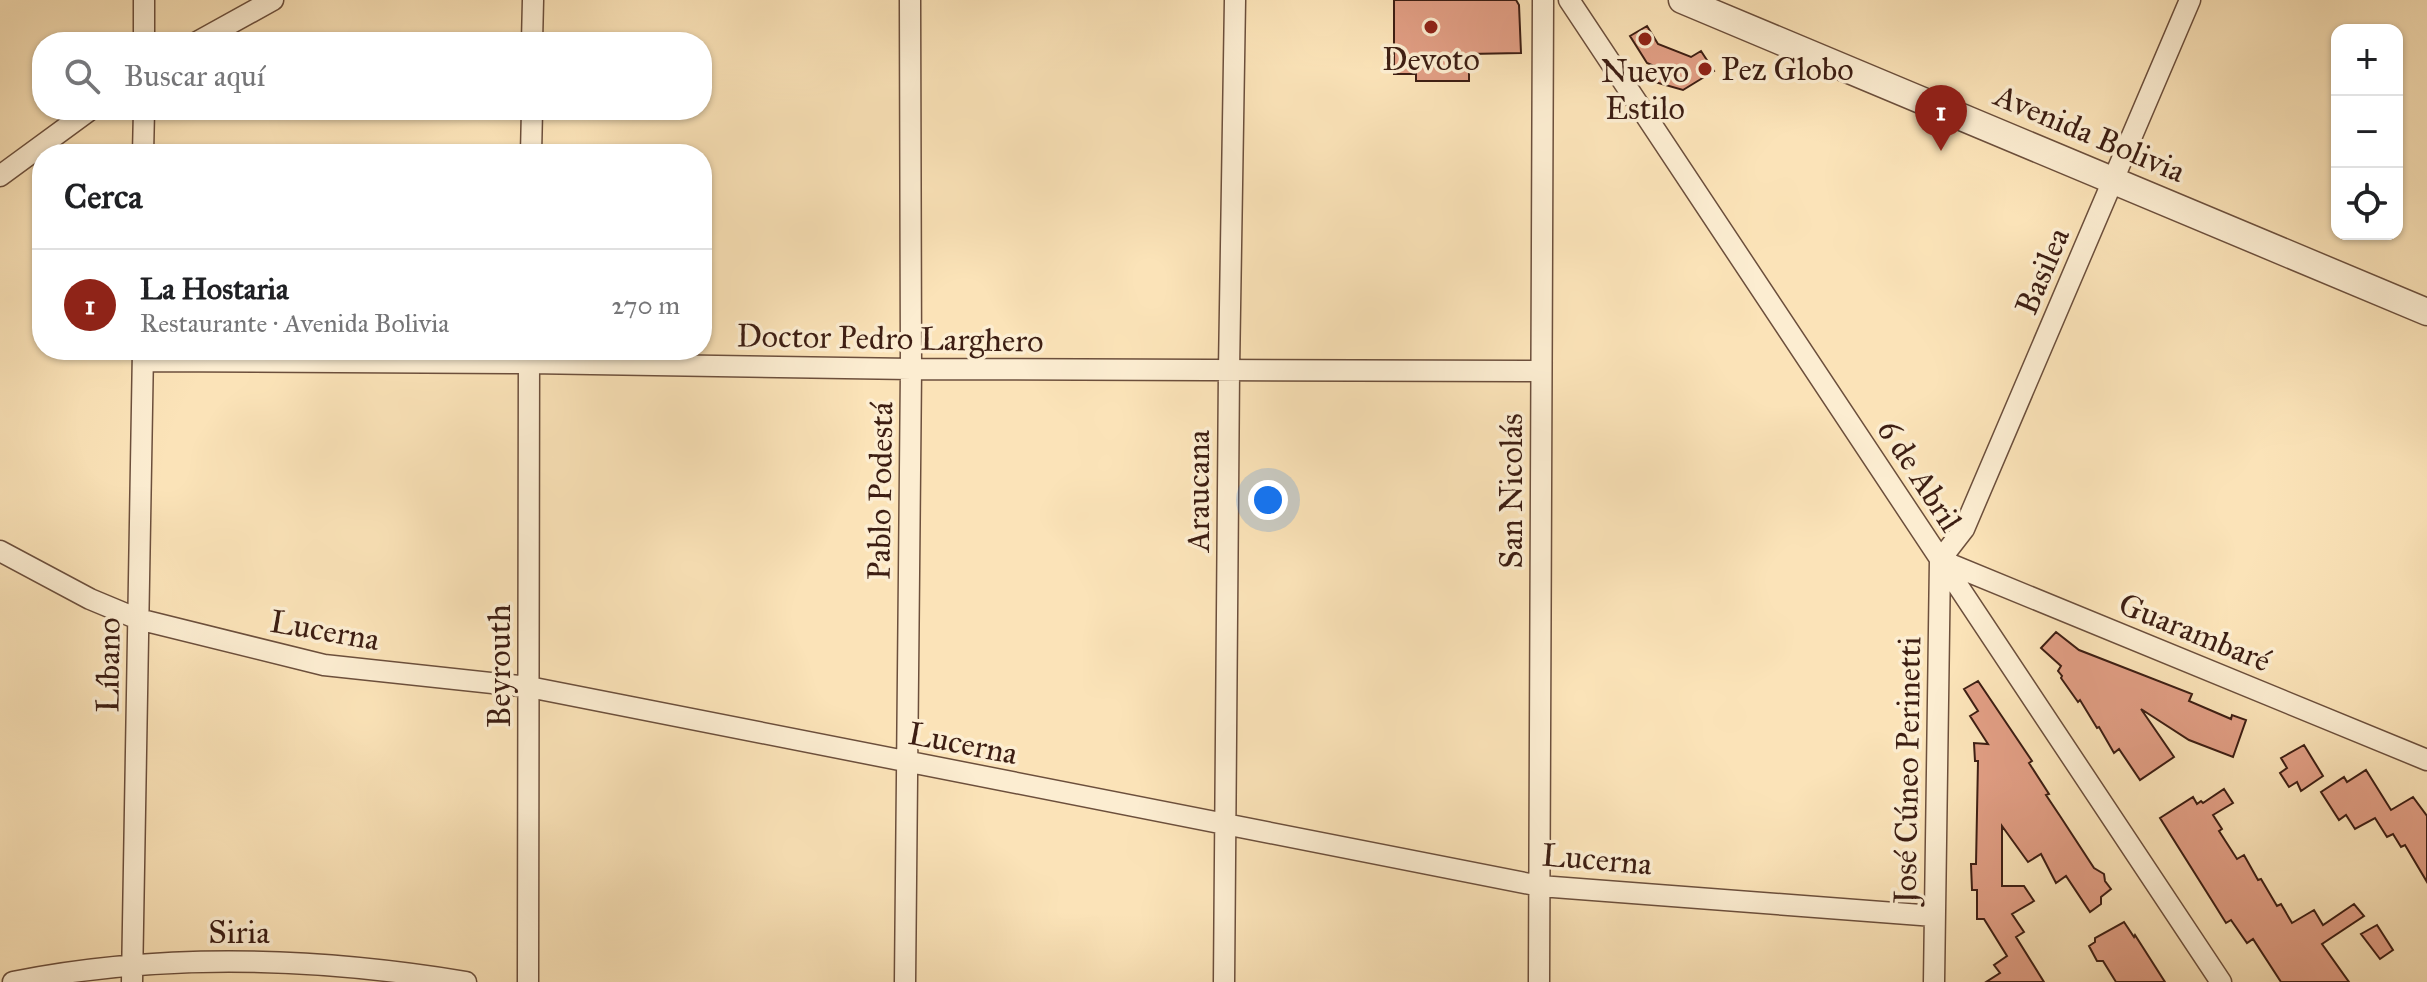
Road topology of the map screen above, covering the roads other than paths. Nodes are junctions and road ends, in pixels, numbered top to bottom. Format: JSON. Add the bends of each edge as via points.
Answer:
{"nodes":[{"id":1,"x":144,"y":0,"type":"edge"},
{"id":2,"x":273,"y":0,"type":"edge"},
{"id":3,"x":533,"y":0,"type":"edge"},
{"id":4,"x":910,"y":0,"type":"edge"},
{"id":5,"x":1235,"y":0,"type":"edge"},
{"id":6,"x":1543,"y":0,"type":"edge"},
{"id":7,"x":1569,"y":0,"type":"edge"},
{"id":8,"x":1685,"y":0,"type":"edge"},
{"id":9,"x":2190,"y":0,"type":"edge"},
{"id":10,"x":144,"y":32,"type":"edge"},
{"id":11,"x":215,"y":32,"type":"edge"},
{"id":12,"x":532,"y":32,"type":"edge"},
{"id":13,"x":76,"y":120,"type":"edge"},
{"id":14,"x":144,"y":120,"type":"edge"},
{"id":15,"x":532,"y":120,"type":"edge"},
{"id":16,"x":44,"y":144,"type":"edge"},
{"id":17,"x":143,"y":144,"type":"edge"},
{"id":18,"x":531,"y":144,"type":"edge"},
{"id":19,"x":32,"y":153,"type":"edge"},
{"id":20,"x":0,"y":176,"type":"edge"},
{"id":21,"x":2114,"y":180,"type":"junction"},
{"id":22,"x":2427,"y":312,"type":"edge"},
{"id":23,"x":143,"y":360,"type":"edge"},
{"id":24,"x":529,"y":360,"type":"edge"},
{"id":25,"x":647,"y":360,"type":"edge"},
{"id":26,"x":911,"y":369,"type":"junction"},
{"id":27,"x":1229,"y":370,"type":"junction"},
{"id":28,"x":1541,"y":371,"type":"junction"},
{"id":29,"x":0,"y":551,"type":"edge"},
{"id":30,"x":1940,"y":560,"type":"junction"},
{"id":31,"x":138,"y":619,"type":"junction"},
{"id":32,"x":529,"y":687,"type":"junction"},
{"id":33,"x":2427,"y":760,"type":"edge"},
{"id":34,"x":907,"y":762,"type":"junction"},
{"id":35,"x":1226,"y":825,"type":"junction"},
{"id":36,"x":1540,"y":886,"type":"junction"},
{"id":37,"x":1934,"y":916,"type":"junction"},
{"id":38,"x":132,"y":973,"type":"edge"},
{"id":39,"x":13,"y":982,"type":"edge"},
{"id":40,"x":466,"y":982,"type":"edge"},
{"id":41,"x":528,"y":982,"type":"edge"},
{"id":42,"x":905,"y":982,"type":"edge"},
{"id":43,"x":1224,"y":982,"type":"edge"},
{"id":44,"x":1539,"y":982,"type":"edge"},
{"id":45,"x":1934,"y":982,"type":"edge"},
{"id":46,"x":2221,"y":982,"type":"edge"}],
"edges":[{"from":1,"to":10,"type":"street"},
{"from":2,"to":11,"type":"street"},
{"from":3,"to":12,"type":"street"},
{"from":4,"to":26,"type":"street","name":"Pablo Podestá"},
{"from":5,"to":27,"type":"street","name":"Araucana"},
{"from":6,"to":28,"type":"street","name":"San Nicolás"},
{"from":7,"to":30,"type":"street","name":"6 de Abril"},
{"from":8,"to":21,"type":"street","name":"Avenida Bolivia"},
{"from":9,"to":21,"type":"street","name":"Basilea"},
{"from":13,"to":16,"type":"street"},
{"from":14,"to":17,"type":"street"},
{"from":15,"to":18,"type":"street"},
{"from":19,"to":20,"type":"street"},
{"from":21,"to":22,"type":"street","name":"Avenida Bolivia"},
{"from":21,"to":30,"type":"street","name":"Basilea","via":[[1964,529]]},
{"from":23,"to":31,"type":"street","name":"Líbano"},
{"from":24,"to":32,"type":"street","name":"Beyrouth"},
{"from":25,"to":26,"type":"street","name":"Doctor Pedro Larghero"},
{"from":26,"to":27,"type":"street","name":"Doctor Pedro Larghero"},
{"from":26,"to":34,"type":"street","name":"Pablo Podestá"},
{"from":27,"to":28,"type":"street","name":"Doctor Pedro Larghero"},
{"from":27,"to":35,"type":"street","name":"Araucana"},
{"from":28,"to":36,"type":"street","name":"San Nicolás"},
{"from":29,"to":31,"type":"street","name":"Lucerna"},
{"from":30,"to":33,"type":"street","name":"Guarambaré"},
{"from":30,"to":37,"type":"street","name":"José Cúneo Perinetti"},
{"from":30,"to":46,"type":"street","name":"6 de Abril"},
{"from":31,"to":32,"type":"street","name":"Lucerna","via":[[324,665]]},
{"from":31,"to":38,"type":"street","name":"Líbano"},
{"from":32,"to":34,"type":"street","name":"Lucerna"},
{"from":32,"to":41,"type":"street","name":"Beyrouth"},
{"from":34,"to":35,"type":"street","name":"Lucerna"},
{"from":34,"to":42,"type":"street","name":"Pablo Podestá"},
{"from":35,"to":36,"type":"street","name":"Lucerna"},
{"from":35,"to":43,"type":"street","name":"Araucana"},
{"from":36,"to":37,"type":"street","name":"Lucerna"},
{"from":36,"to":44,"type":"street","name":"San Nicolás"},
{"from":37,"to":45,"type":"street","name":"José Cúneo Perinetti"},
{"from":38,"to":39,"type":"street","name":"Siria","via":[[64,972]]},
{"from":38,"to":40,"type":"street","name":"Siria","via":[[261,960],[395,970]]}]}
